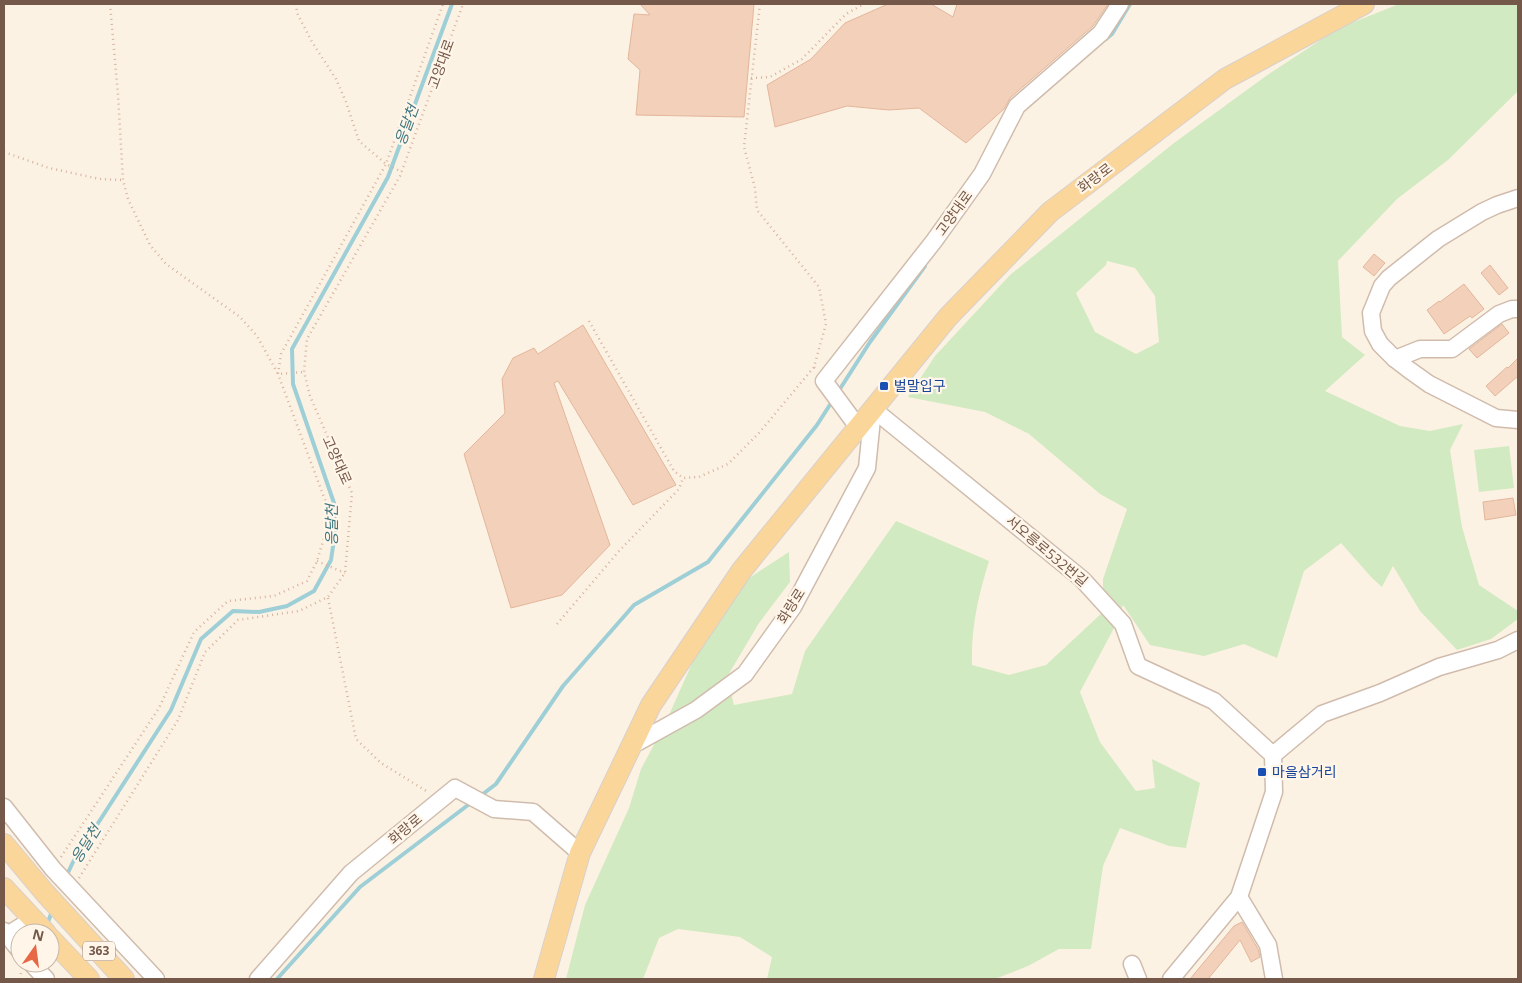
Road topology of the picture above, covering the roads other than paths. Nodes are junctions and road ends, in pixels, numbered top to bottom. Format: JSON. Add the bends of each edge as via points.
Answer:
{"nodes":[{"id":1,"x":1120,"y":4,"type":"edge"},
{"id":2,"x":1364,"y":4,"type":"edge"},
{"id":3,"x":1518,"y":198,"type":"edge"},
{"id":4,"x":1518,"y":307,"type":"edge"},
{"id":5,"x":1395,"y":359,"type":"junction"},
{"id":6,"x":873,"y":409,"type":"junction"},
{"id":7,"x":1518,"y":420,"type":"edge"},
{"id":8,"x":858,"y":427,"type":"junction"},
{"id":9,"x":1518,"y":640,"type":"edge"},
{"id":10,"x":632,"y":746,"type":"junction"},
{"id":11,"x":1273,"y":755,"type":"junction"},
{"id":12,"x":4,"y":807,"type":"edge"},
{"id":13,"x":4,"y":844,"type":"edge"},
{"id":14,"x":580,"y":853,"type":"junction"},
{"id":15,"x":4,"y":888,"type":"edge"},
{"id":16,"x":1239,"y":897,"type":"junction"},
{"id":17,"x":37,"y":923,"type":"edge"},
{"id":18,"x":60,"y":948,"type":"edge"},
{"id":19,"x":1132,"y":964,"type":"dead end"},
{"id":20,"x":90,"y":979,"type":"edge"},
{"id":21,"x":124,"y":979,"type":"edge"},
{"id":22,"x":156,"y":979,"type":"edge"},
{"id":23,"x":258,"y":979,"type":"edge"},
{"id":24,"x":544,"y":979,"type":"edge"},
{"id":25,"x":1138,"y":979,"type":"edge"},
{"id":26,"x":1171,"y":979,"type":"edge"},
{"id":27,"x":1274,"y":979,"type":"edge"}],
"edges":[{"from":1,"to":8,"type":"street","name":"고양대로","via":[[1101,33],[1017,106],[982,174],[824,380]]},
{"from":2,"to":6,"type":"main road","name":"화랑로","via":[[1225,79],[1050,212],[948,317]]},
{"from":3,"to":5,"type":"street","via":[[1482,212],[1438,239],[1382,286],[1370,314],[1371,322],[1380,344]]},
{"from":4,"to":5,"type":"street","via":[[1499,314],[1452,349],[1420,349]]},
{"from":5,"to":7,"type":"street","via":[[1429,384],[1496,418]]},
{"from":6,"to":8,"type":"main road","name":"화랑로"},
{"from":6,"to":10,"type":"street","name":"화랑로","via":[[867,468],[788,614],[744,674],[696,710]]},
{"from":6,"to":11,"type":"street","name":"서오릉로532번길","via":[[1082,579],[1123,624],[1138,666],[1214,700]]},
{"from":8,"to":10,"type":"main road","name":"화랑로","via":[[742,570],[651,705]]},
{"from":9,"to":11,"type":"street","via":[[1498,650],[1439,667],[1322,714]]},
{"from":10,"to":14,"type":"main road","name":"화랑로"},
{"from":11,"to":16,"type":"street","via":[[1274,792]]},
{"from":12,"to":22,"type":"street","via":[[71,889]]},
{"from":13,"to":21,"type":"main road","number":"363"},
{"from":14,"to":23,"type":"street","name":"화랑로","via":[[533,812],[494,809],[455,788],[351,873]]},
{"from":14,"to":24,"type":"main road","name":"화랑로"},
{"from":15,"to":17,"type":"main road","number":"363"},
{"from":16,"to":26,"type":"street"},
{"from":16,"to":27,"type":"street","via":[[1268,945]]},
{"from":18,"to":20,"type":"main road","number":"363"},
{"from":19,"to":25,"type":"street"}]}
